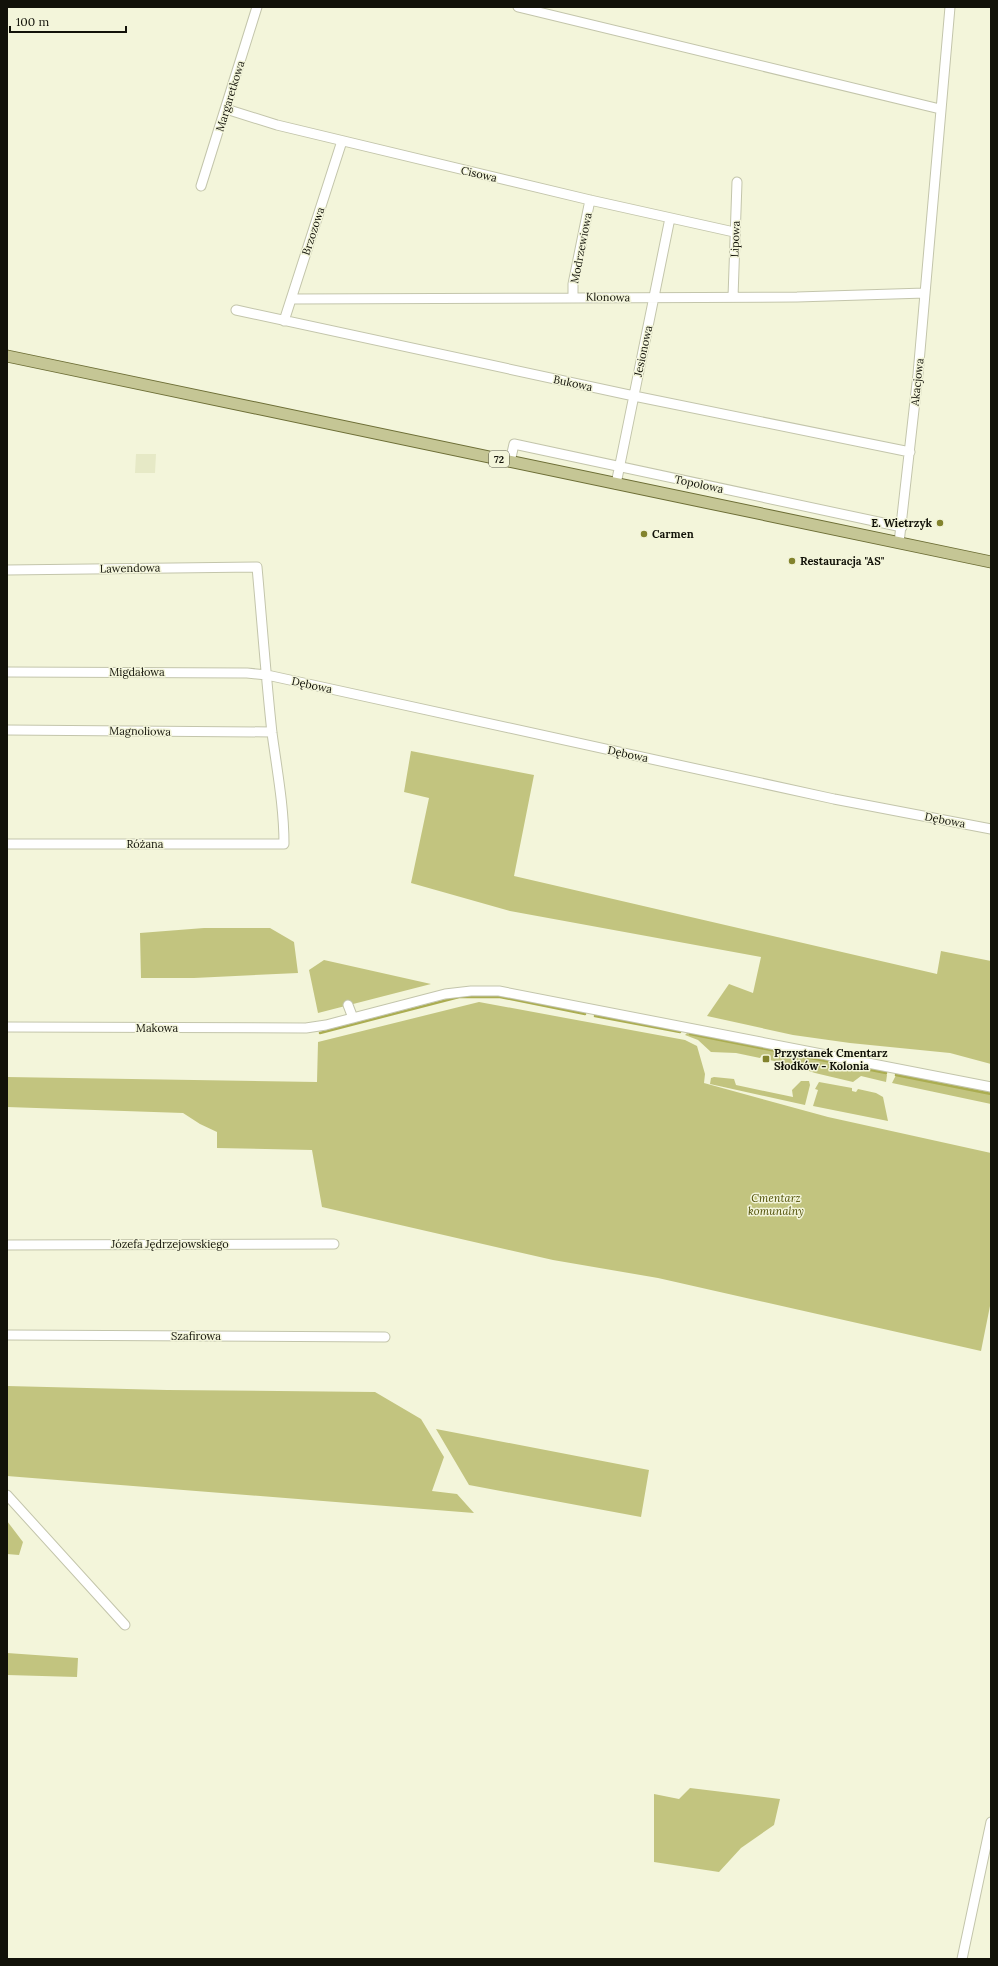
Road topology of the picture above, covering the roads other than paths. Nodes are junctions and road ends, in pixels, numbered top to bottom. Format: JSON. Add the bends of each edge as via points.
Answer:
{"nodes":[{"id":1,"x":258,"y":7,"type":"edge"},
{"id":2,"x":518,"y":7,"type":"edge"},
{"id":3,"x":950,"y":7,"type":"edge"},
{"id":4,"x":226,"y":109,"type":"junction"},
{"id":5,"x":940,"y":109,"type":"junction"},
{"id":6,"x":342,"y":141,"type":"junction"},
{"id":7,"x":737,"y":182,"type":"dead end"},
{"id":8,"x":201,"y":186,"type":"dead end"},
{"id":9,"x":590,"y":200,"type":"junction"},
{"id":10,"x":670,"y":218,"type":"junction"},
{"id":11,"x":734,"y":232,"type":"junction"},
{"id":12,"x":925,"y":294,"type":"junction"},
{"id":13,"x":573,"y":297,"type":"junction"},
{"id":14,"x":654,"y":297,"type":"junction"},
{"id":15,"x":733,"y":297,"type":"junction"},
{"id":16,"x":292,"y":299,"type":"junction"},
{"id":17,"x":236,"y":310,"type":"dead end"},
{"id":18,"x":284,"y":321,"type":"junction"},
{"id":19,"x":7,"y":356,"type":"edge"},
{"id":20,"x":634,"y":396,"type":"junction"},
{"id":21,"x":910,"y":452,"type":"junction"},
{"id":22,"x":510,"y":462,"type":"junction"},
{"id":23,"x":620,"y":467,"type":"junction"},
{"id":24,"x":616,"y":484,"type":"junction"},
{"id":25,"x":902,"y":527,"type":"junction"},
{"id":26,"x":899,"y":543,"type":"junction"},
{"id":27,"x":991,"y":562,"type":"edge"},
{"id":28,"x":7,"y":570,"type":"edge"},
{"id":29,"x":7,"y":672,"type":"edge"},
{"id":30,"x":266,"y":675,"type":"junction"},
{"id":31,"x":7,"y":730,"type":"edge"},
{"id":32,"x":272,"y":732,"type":"junction"},
{"id":33,"x":991,"y":829,"type":"edge"},
{"id":34,"x":7,"y":844,"type":"edge"},
{"id":35,"x":348,"y":1005,"type":"dead end"},
{"id":36,"x":591,"y":1009,"type":"junction"},
{"id":37,"x":353,"y":1018,"type":"junction"},
{"id":38,"x":589,"y":1019,"type":"dead end"},
{"id":39,"x":7,"y":1028,"type":"edge"},
{"id":40,"x":991,"y":1087,"type":"edge"},
{"id":41,"x":334,"y":1244,"type":"dead end"},
{"id":42,"x":7,"y":1245,"type":"edge"},
{"id":43,"x":7,"y":1335,"type":"edge"},
{"id":44,"x":385,"y":1337,"type":"dead end"},
{"id":45,"x":7,"y":1495,"type":"edge"},
{"id":46,"x":125,"y":1625,"type":"dead end"},
{"id":47,"x":991,"y":1822,"type":"edge"},
{"id":48,"x":962,"y":1959,"type":"edge"}],
"edges":[{"from":1,"to":4,"type":"street","name":"Margaretkowa"},
{"from":2,"to":5,"type":"street"},
{"from":3,"to":5,"type":"street","name":"Akacjowa"},
{"from":4,"to":6,"type":"street","name":"Cisowa"},
{"from":4,"to":8,"type":"street","name":"Margaretkowa"},
{"from":5,"to":12,"type":"street","name":"Akacjowa"},
{"from":6,"to":9,"type":"street","name":"Cisowa"},
{"from":6,"to":16,"type":"street","name":"Brzozowa"},
{"from":7,"to":11,"type":"street","name":"Lipowa"},
{"from":9,"to":10,"type":"street","name":"Cisowa"},
{"from":9,"to":13,"type":"street","name":"Modrzewiowa","via":[[573,284]]},
{"from":10,"to":11,"type":"street","name":"Cisowa"},
{"from":10,"to":14,"type":"street","name":"Jesionowa"},
{"from":11,"to":15,"type":"street","name":"Lipowa"},
{"from":12,"to":15,"type":"street","name":"Klonowa"},
{"from":12,"to":21,"type":"street","name":"Akacjowa"},
{"from":13,"to":14,"type":"street","name":"Klonowa"},
{"from":13,"to":16,"type":"street","name":"Klonowa"},
{"from":14,"to":15,"type":"street","name":"Klonowa"},
{"from":14,"to":20,"type":"street","name":"Jesionowa"},
{"from":16,"to":18,"type":"street","name":"Brzozowa"},
{"from":17,"to":18,"type":"street","name":"Bukowa"},
{"from":18,"to":20,"type":"street","name":"Bukowa"},
{"from":19,"to":22,"type":"main road","number":"72"},
{"from":20,"to":21,"type":"street","name":"Bukowa"},
{"from":20,"to":23,"type":"street","name":"Jesionowa"},
{"from":21,"to":25,"type":"street","name":"Akacjowa"},
{"from":22,"to":23,"type":"street","name":"Topolowa","via":[[514,444]]},
{"from":22,"to":24,"type":"main road","number":"72"},
{"from":23,"to":24,"type":"street","name":"Jesionowa"},
{"from":23,"to":25,"type":"street","name":"Topolowa"},
{"from":24,"to":26,"type":"main road","number":"72"},
{"from":25,"to":26,"type":"street","name":"Akacjowa"},
{"from":26,"to":27,"type":"main road","number":"72"},
{"from":28,"to":30,"type":"street","name":"Lawendowa","via":[[257,567]]},
{"from":29,"to":30,"type":"street","name":"Migdałowa"},
{"from":30,"to":32,"type":"street"},
{"from":30,"to":33,"type":"street","name":"Dębowa","via":[[834,799]]},
{"from":31,"to":32,"type":"street","name":"Magnoliowa"},
{"from":32,"to":34,"type":"street","name":"Różana","via":[[282,801],[284,844]]},
{"from":35,"to":37,"type":"street"},
{"from":36,"to":37,"type":"street","name":"Makowa","via":[[499,991],[471,991],[445,994]]},
{"from":36,"to":38,"type":"street"},
{"from":36,"to":40,"type":"street","name":"Makowa"},
{"from":37,"to":39,"type":"street","name":"Makowa","via":[[306,1028]]},
{"from":41,"to":42,"type":"street","name":"Józefa Jędrzejowskiego"},
{"from":43,"to":44,"type":"street","name":"Szafirowa"},
{"from":45,"to":46,"type":"street"},
{"from":47,"to":48,"type":"street"}]}
